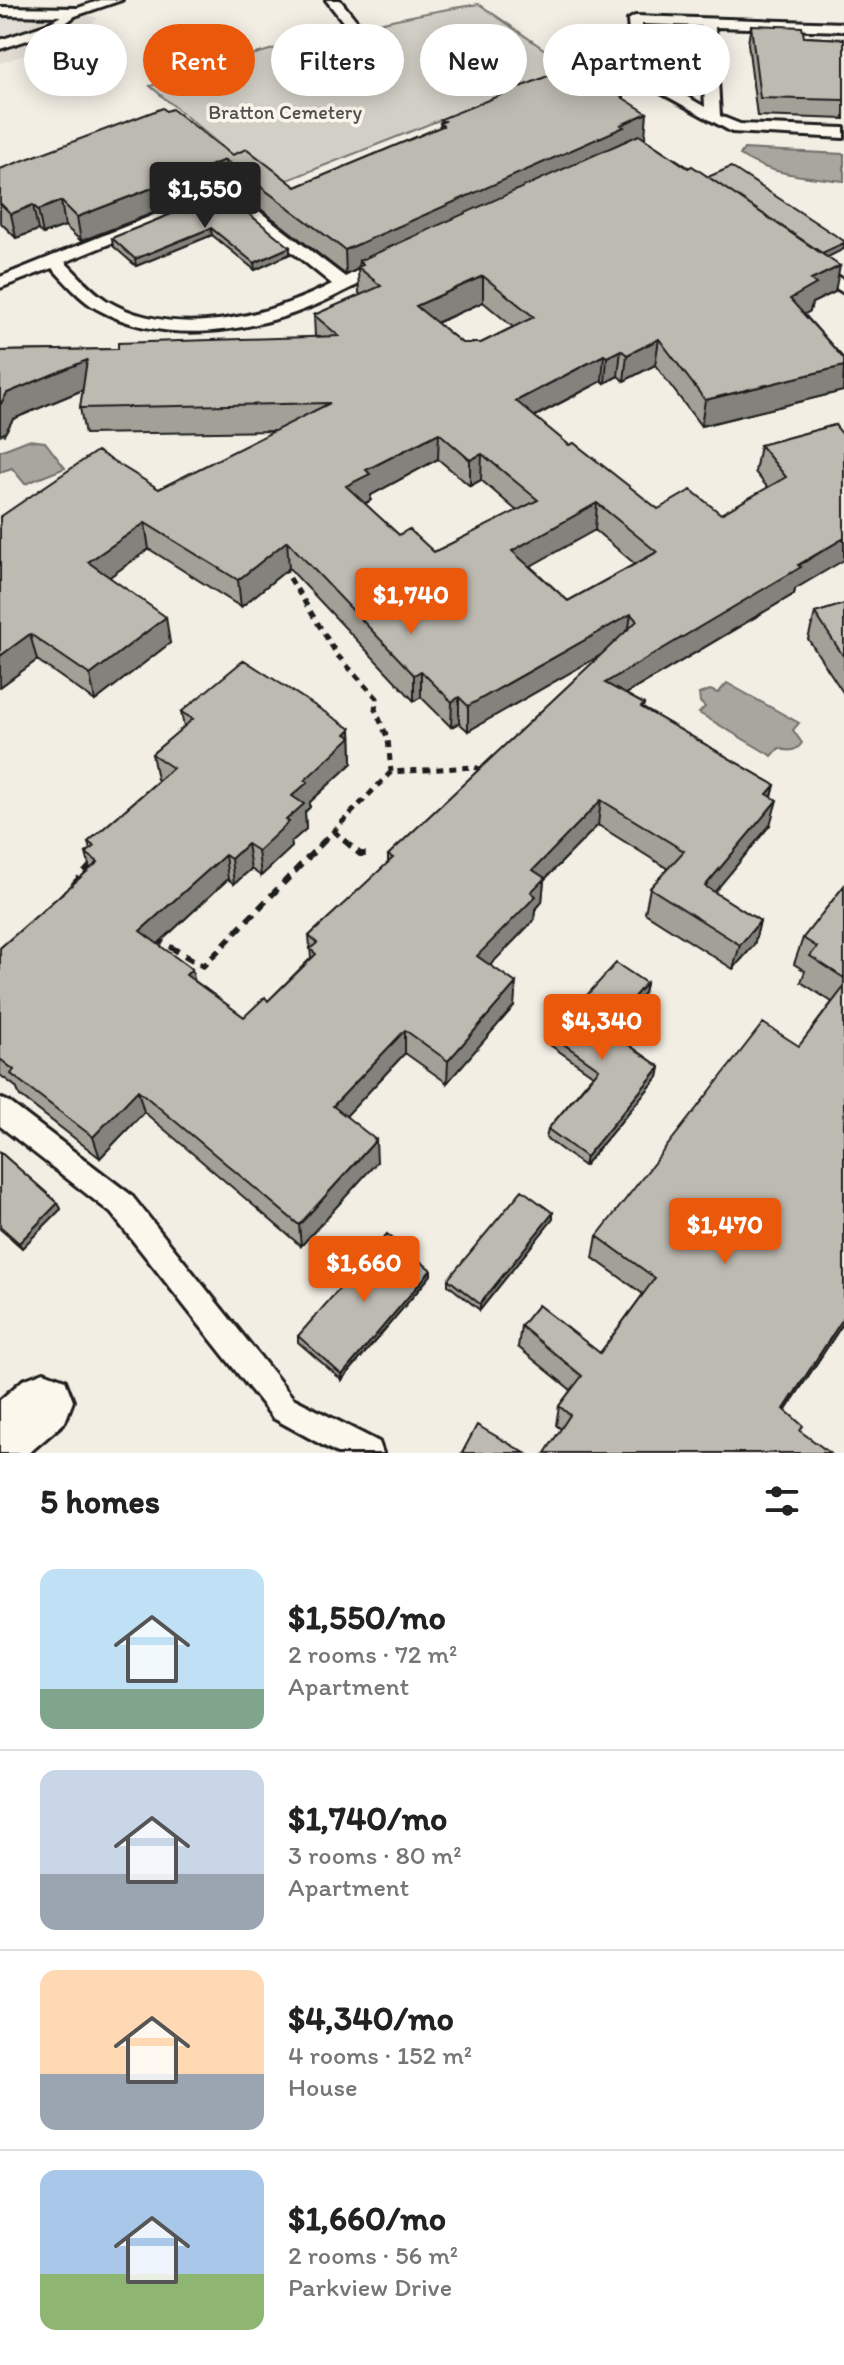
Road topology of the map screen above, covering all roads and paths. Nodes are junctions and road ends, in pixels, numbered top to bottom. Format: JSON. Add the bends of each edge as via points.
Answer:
{"nodes":[{"id":1,"x":115,"y":0,"type":"edge"},
{"id":2,"x":333,"y":0,"type":"edge"},
{"id":3,"x":0,"y":11,"type":"edge"},
{"id":4,"x":79,"y":12,"type":"junction"},
{"id":5,"x":708,"y":22,"type":"junction"},
{"id":6,"x":352,"y":24,"type":"edge"},
{"id":7,"x":844,"y":27,"type":"edge"},
{"id":8,"x":0,"y":45,"type":"edge"},
{"id":9,"x":713,"y":118,"type":"junction"},
{"id":10,"x":844,"y":133,"type":"edge"},
{"id":11,"x":793,"y":253,"type":"edge"},
{"id":12,"x":399,"y":258,"type":"edge"},
{"id":13,"x":54,"y":261,"type":"junction"},
{"id":14,"x":0,"y":283,"type":"edge"},
{"id":15,"x":342,"y":283,"type":"junction"},
{"id":16,"x":844,"y":288,"type":"edge"},
{"id":17,"x":282,"y":566,"type":"edge"},
{"id":18,"x":391,"y":772,"type":"junction"},
{"id":19,"x":489,"y":773,"type":"edge"},
{"id":20,"x":334,"y":831,"type":"junction"},
{"id":21,"x":369,"y":854,"type":"dead end"},
{"id":22,"x":100,"y":856,"type":"edge"},
{"id":23,"x":84,"y":895,"type":"edge"},
{"id":24,"x":150,"y":935,"type":"edge"},
{"id":25,"x":0,"y":1110,"type":"edge"},
{"id":26,"x":44,"y":1401,"type":"dead end"},
{"id":27,"x":0,"y":1439,"type":"edge"},
{"id":28,"x":368,"y":1453,"type":"edge"}],
"edges":[{"from":1,"to":4,"type":"lane"},
{"from":2,"to":6,"type":"lane"},
{"from":3,"to":4,"type":"lane"},
{"from":4,"to":8,"type":"lane"},
{"from":5,"to":7,"type":"lane"},
{"from":5,"to":9,"type":"lane"},
{"from":5,"to":9,"type":"lane","via":[[635,20],[637,74]]},
{"from":9,"to":10,"type":"lane","via":[[737,129]]},
{"from":11,"to":16,"type":"lane"},
{"from":12,"to":15,"type":"lane"},
{"from":13,"to":14,"type":"lane"},
{"from":13,"to":15,"type":"lane","via":[[102,305],[140,322],[200,326],[250,319],[297,306]]},
{"from":13,"to":15,"type":"lane","via":[[226,191]]},
{"from":17,"to":18,"type":"path","via":[[300,586],[333,648],[377,698],[375,709],[388,739]]},
{"from":18,"to":19,"type":"path","via":[[474,767]]},
{"from":18,"to":20,"type":"path"},
{"from":20,"to":21,"type":"path","via":[[360,854]]},
{"from":20,"to":24,"type":"path","via":[[203,966]]},
{"from":22,"to":23,"type":"path","via":[[70,887]]},
{"from":25,"to":28,"type":"lane","via":[[121,1204],[283,1408]]},
{"from":26,"to":27,"type":"street"}]}
